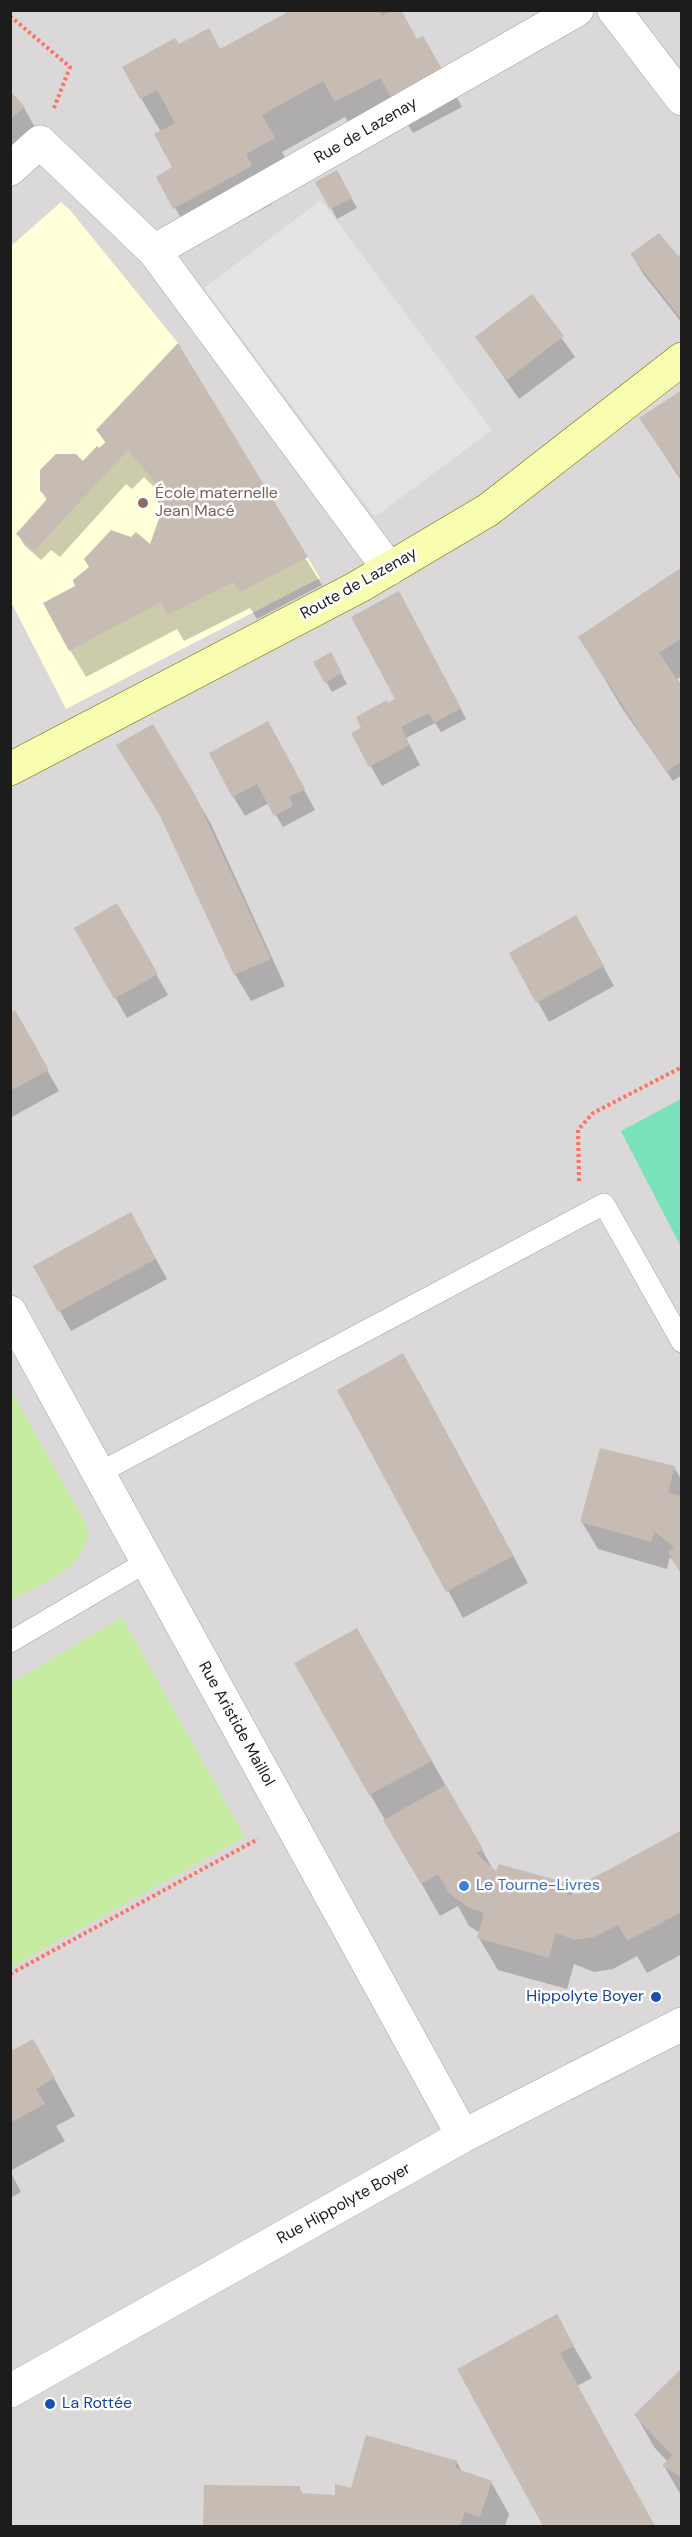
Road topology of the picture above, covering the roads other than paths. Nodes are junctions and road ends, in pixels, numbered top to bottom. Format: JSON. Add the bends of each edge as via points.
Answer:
{"nodes":[{"id":1,"x":577,"y":10,"type":"edge"},
{"id":2,"x":614,"y":10,"type":"edge"},
{"id":3,"x":681,"y":99,"type":"edge"},
{"id":4,"x":10,"y":169,"type":"edge"},
{"id":5,"x":154,"y":251,"type":"junction"},
{"id":6,"x":681,"y":359,"type":"edge"},
{"id":7,"x":389,"y":569,"type":"junction"},
{"id":8,"x":10,"y":769,"type":"edge"},
{"id":9,"x":10,"y":1311,"type":"edge"},
{"id":10,"x":681,"y":1342,"type":"edge"},
{"id":11,"x":99,"y":1473,"type":"junction"},
{"id":12,"x":148,"y":1561,"type":"junction"},
{"id":13,"x":10,"y":1642,"type":"edge"},
{"id":14,"x":681,"y":2024,"type":"edge"},
{"id":15,"x":463,"y":2136,"type":"junction"},
{"id":16,"x":10,"y":2391,"type":"edge"}],
"edges":[{"from":1,"to":5,"type":"street","name":"Rue de Lazenay"},
{"from":2,"to":3,"type":"street"},
{"from":4,"to":5,"type":"street","via":[[40,142]]},
{"from":5,"to":7,"type":"street"},
{"from":6,"to":7,"type":"street","name":"Route de Lazenay","via":[[488,510]]},
{"from":7,"to":8,"type":"street","name":"Route de Lazenay"},
{"from":9,"to":11,"type":"street","name":"Rue Aristide Maillol"},
{"from":10,"to":11,"type":"lane","via":[[604,1204]]},
{"from":11,"to":12,"type":"street","name":"Rue Aristide Maillol"},
{"from":12,"to":13,"type":"lane"},
{"from":12,"to":15,"type":"street","name":"Rue Aristide Maillol"},
{"from":14,"to":15,"type":"street","name":"Rue Hippolyte Boyer"},
{"from":15,"to":16,"type":"street","name":"Rue Hippolyte Boyer"}]}
